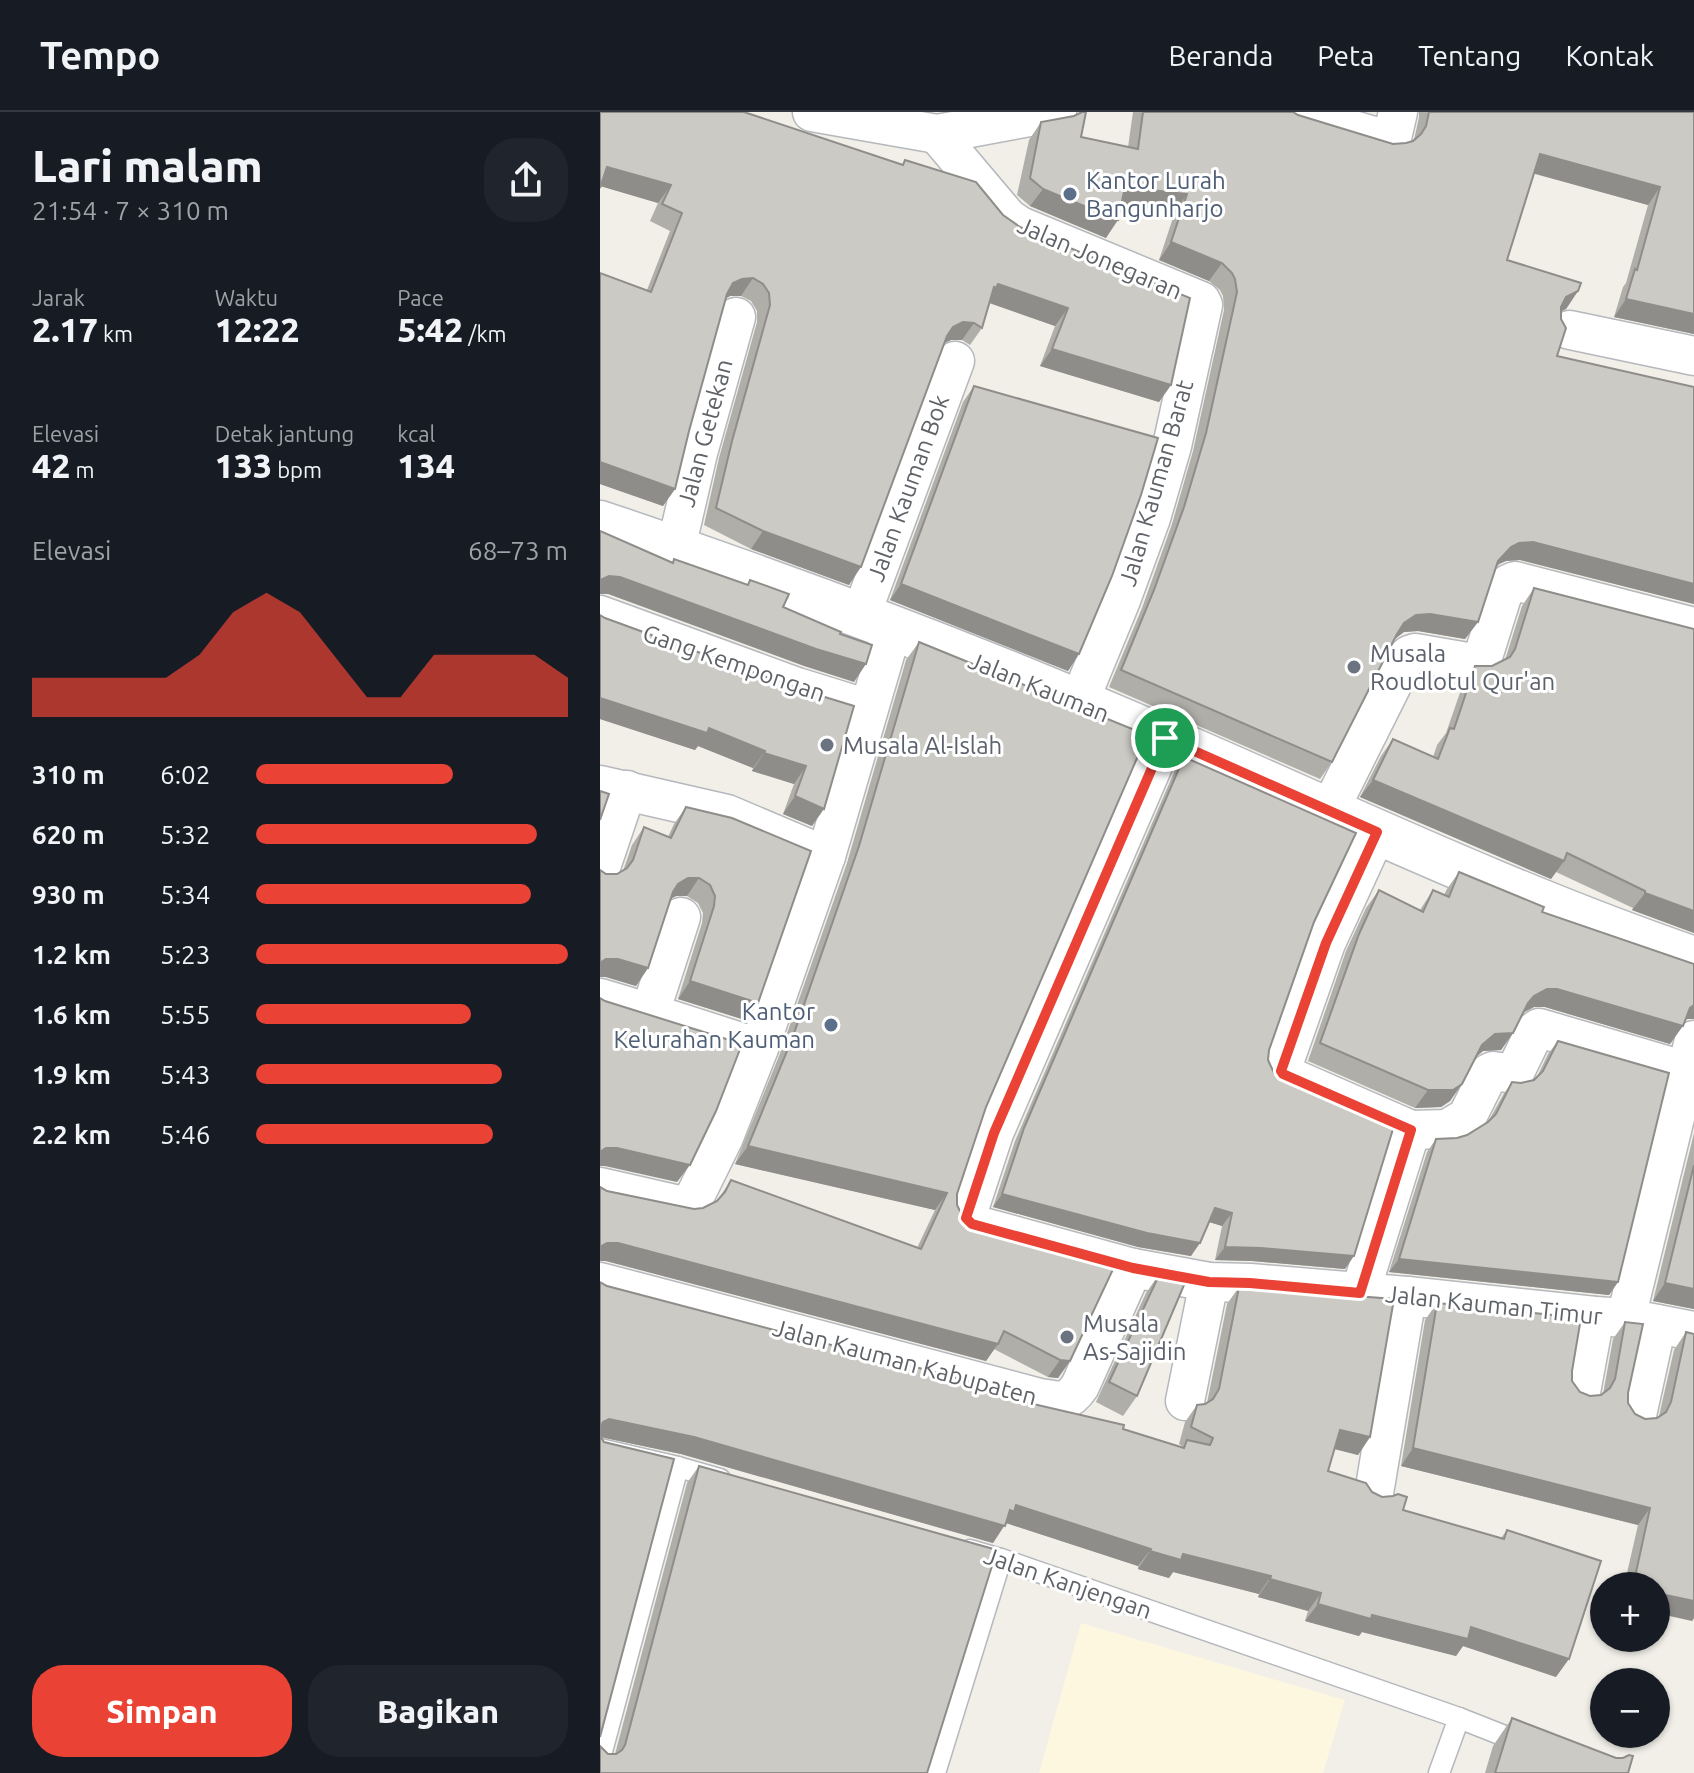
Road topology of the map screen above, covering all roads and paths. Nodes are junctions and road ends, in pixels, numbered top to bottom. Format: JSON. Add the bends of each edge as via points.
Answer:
{"nodes":[{"id":1,"x":812,"y":112,"type":"edge"},
{"id":2,"x":1057,"y":112,"type":"edge"},
{"id":3,"x":1398,"y":112,"type":"edge"},
{"id":4,"x":1304,"y":115,"type":"edge"},
{"id":5,"x":937,"y":134,"type":"junction"},
{"id":6,"x":1203,"y":305,"type":"joint"},
{"id":7,"x":736,"y":317,"type":"dead end"},
{"id":8,"x":1570,"y":330,"type":"dead end"},
{"id":9,"x":1694,"y":356,"type":"edge"},
{"id":10,"x":955,"y":361,"type":"dead end"},
{"id":11,"x":600,"y":523,"type":"edge"},
{"id":12,"x":676,"y":548,"type":"junction"},
{"id":13,"x":600,"y":615,"type":"edge"},
{"id":14,"x":877,"y":621,"type":"junction"},
{"id":15,"x":1694,"y":627,"type":"edge"},
{"id":16,"x":1079,"y":702,"type":"junction"},
{"id":17,"x":868,"y":709,"type":"junction"},
{"id":18,"x":1165,"y":738,"type":"junction"},
{"id":19,"x":613,"y":787,"type":"edge"},
{"id":20,"x":1329,"y":811,"type":"junction"},
{"id":21,"x":1377,"y":832,"type":"junction"},
{"id":22,"x":826,"y":856,"type":"junction"},
{"id":23,"x":600,"y":870,"type":"edge"},
{"id":24,"x":681,"y":917,"type":"dead end"},
{"id":25,"x":1694,"y":959,"type":"edge"},
{"id":26,"x":600,"y":998,"type":"edge"},
{"id":27,"x":650,"y":1013,"type":"junction"},
{"id":28,"x":759,"y":1048,"type":"junction"},
{"id":29,"x":1690,"y":1055,"type":"edge"},
{"id":30,"x":1411,"y":1130,"type":"junction"},
{"id":31,"x":600,"y":1187,"type":"edge"},
{"id":32,"x":1133,"y":1268,"type":"junction"},
{"id":33,"x":600,"y":1282,"type":"edge"},
{"id":34,"x":1209,"y":1282,"type":"junction"},
{"id":35,"x":1360,"y":1293,"type":"junction"},
{"id":36,"x":1407,"y":1296,"type":"junction"},
{"id":37,"x":1626,"y":1319,"type":"junction"},
{"id":38,"x":1694,"y":1331,"type":"edge"},
{"id":39,"x":1581,"y":1392,"type":"edge"},
{"id":40,"x":1185,"y":1401,"type":"dead end"},
{"id":41,"x":1637,"y":1415,"type":"edge"},
{"id":42,"x":600,"y":1449,"type":"edge"},
{"id":43,"x":678,"y":1467,"type":"junction"},
{"id":44,"x":740,"y":1484,"type":"edge"},
{"id":45,"x":1374,"y":1493,"type":"edge"},
{"id":46,"x":955,"y":1546,"type":"edge"},
{"id":47,"x":1001,"y":1559,"type":"junction"},
{"id":48,"x":1459,"y":1718,"type":"junction"},
{"id":49,"x":1544,"y":1751,"type":"edge"},
{"id":50,"x":600,"y":1759,"type":"edge"},
{"id":51,"x":935,"y":1773,"type":"edge"},
{"id":52,"x":1439,"y":1773,"type":"edge"}],
"edges":[{"from":1,"to":5,"type":"street"},
{"from":2,"to":5,"type":"street"},
{"from":3,"to":4,"type":"street","via":[[1387,140]]},
{"from":5,"to":6,"type":"street","name":"Jalan Jonegaran","via":[[1020,226]]},
{"from":6,"to":16,"type":"street","name":"Jalan Kauman Barat","via":[[1151,518]]},
{"from":7,"to":12,"type":"street","name":"Jalan Getekan"},
{"from":8,"to":9,"type":"street"},
{"from":10,"to":14,"type":"street","name":"Jalan Kauman Bok"},
{"from":11,"to":12,"type":"street","name":"Jalan Kauman"},
{"from":12,"to":14,"type":"street","name":"Jalan Kauman"},
{"from":13,"to":17,"type":"street","name":"Gang Kempongan"},
{"from":14,"to":16,"type":"street","name":"Jalan Kauman"},
{"from":14,"to":17,"type":"street","name":"Jalan Kauman Bok"},
{"from":15,"to":20,"type":"street","via":[[1515,581],[1508,584],[1482,660],[1415,653],[1404,661]]},
{"from":16,"to":18,"type":"street","name":"Jalan Kauman"},
{"from":17,"to":22,"type":"street","name":"Jalan Kauman Bok"},
{"from":18,"to":20,"type":"street","name":"Jalan Kauman"},
{"from":18,"to":32,"type":"street","name":"Jalan Kauman Timur","via":[[994,1133],[966,1218],[972,1224]]},
{"from":19,"to":22,"type":"street","via":[[727,814]]},
{"from":19,"to":23,"type":"street"},
{"from":20,"to":21,"type":"street","name":"Jalan Kauman"},
{"from":21,"to":25,"type":"street","name":"Jalan Kauman","via":[[1610,930]]},
{"from":21,"to":30,"type":"street","via":[[1326,943],[1281,1073]]},
{"from":22,"to":28,"type":"street","name":"Jalan Kauman Bok"},
{"from":24,"to":27,"type":"street"},
{"from":26,"to":27,"type":"street"},
{"from":27,"to":28,"type":"street"},
{"from":28,"to":31,"type":"street","name":"Jalan Kauman Bok","via":[[693,1200],[679,1205]]},
{"from":29,"to":30,"type":"street","via":[[1539,1028],[1514,1074],[1489,1073],[1467,1117],[1447,1129]]},
{"from":29,"to":37,"type":"street"},
{"from":30,"to":35,"type":"street"},
{"from":32,"to":33,"type":"street","name":"Jalan Kauman Kabupaten","via":[[1080,1386],[1065,1401]]},
{"from":32,"to":34,"type":"street","name":"Jalan Kauman Timur"},
{"from":34,"to":35,"type":"street","name":"Jalan Kauman Timur"},
{"from":34,"to":40,"type":"street"},
{"from":35,"to":36,"type":"street","name":"Jalan Kauman Timur"},
{"from":36,"to":37,"type":"street","name":"Jalan Kauman Timur"},
{"from":36,"to":45,"type":"street"},
{"from":37,"to":38,"type":"street","name":"Jalan Kauman Timur"},
{"from":37,"to":39,"type":"street"},
{"from":37,"to":41,"type":"street"},
{"from":42,"to":43,"type":"lane"},
{"from":43,"to":44,"type":"lane"},
{"from":43,"to":50,"type":"lane"},
{"from":46,"to":47,"type":"lane","name":"Jalan Kanjengan"},
{"from":47,"to":48,"type":"lane","name":"Jalan Kanjengan"},
{"from":47,"to":51,"type":"lane"},
{"from":48,"to":49,"type":"lane","name":"Jalan Kanjengan"},
{"from":48,"to":52,"type":"lane"}]}
